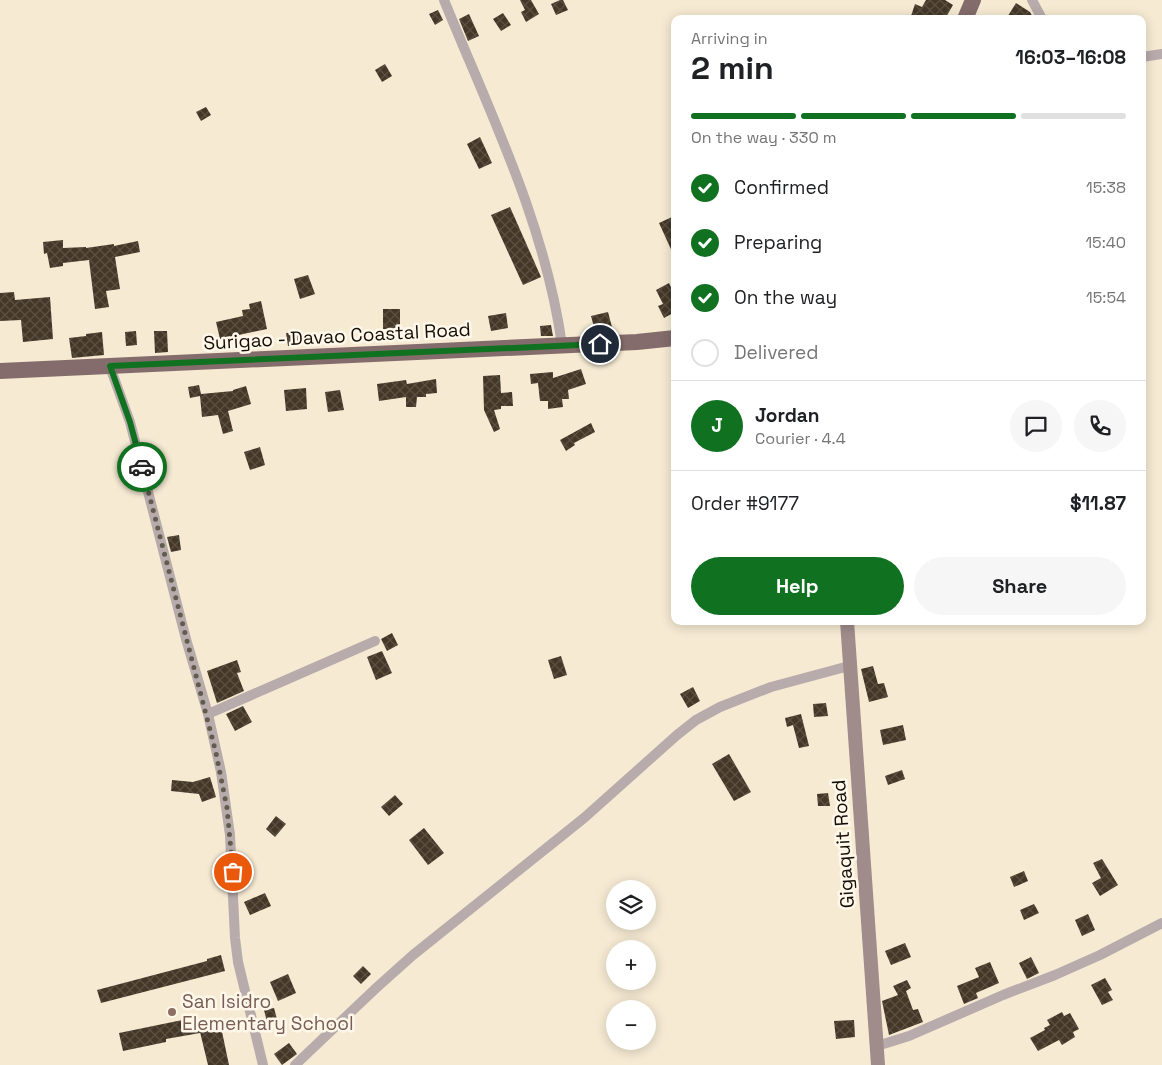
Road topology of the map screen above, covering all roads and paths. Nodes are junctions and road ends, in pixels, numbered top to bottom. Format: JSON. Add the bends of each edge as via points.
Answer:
{"nodes":[{"id":1,"x":444,"y":0,"type":"edge"},
{"id":2,"x":973,"y":0,"type":"edge"},
{"id":3,"x":1032,"y":0,"type":"edge"},
{"id":4,"x":967,"y":15,"type":"edge"},
{"id":5,"x":1040,"y":15,"type":"edge"},
{"id":6,"x":1162,"y":54,"type":"edge"},
{"id":7,"x":1146,"y":56,"type":"edge"},
{"id":8,"x":671,"y":338,"type":"edge"},
{"id":9,"x":562,"y":345,"type":"junction"},
{"id":10,"x":110,"y":366,"type":"junction"},
{"id":11,"x":0,"y":371,"type":"edge"},
{"id":12,"x":847,"y":625,"type":"edge"},
{"id":13,"x":375,"y":641,"type":"dead end"},
{"id":14,"x":849,"y":666,"type":"junction"},
{"id":15,"x":208,"y":714,"type":"junction"},
{"id":16,"x":1162,"y":923,"type":"edge"},
{"id":17,"x":876,"y":1046,"type":"junction"},
{"id":18,"x":263,"y":1065,"type":"edge"},
{"id":19,"x":295,"y":1065,"type":"edge"},
{"id":20,"x":878,"y":1065,"type":"edge"}],
"edges":[{"from":1,"to":9,"type":"street","via":[[534,222],[552,287]]},
{"from":2,"to":4,"type":"highway"},
{"from":3,"to":5,"type":"street"},
{"from":6,"to":7,"type":"street"},
{"from":8,"to":9,"type":"highway","name":"Surigao - Davao Coastal Road"},
{"from":9,"to":10,"type":"highway","name":"Surigao - Davao Coastal Road"},
{"from":10,"to":11,"type":"highway","name":"Surigao - Davao Coastal Road"},
{"from":10,"to":15,"type":"street","via":[[130,422]]},
{"from":12,"to":14,"type":"main road","name":"Gigaquit Road"},
{"from":13,"to":15,"type":"street"},
{"from":14,"to":17,"type":"main road","name":"Gigaquit Road"},
{"from":14,"to":19,"type":"street","via":[[771,687],[696,720],[584,818],[407,960]]},
{"from":15,"to":18,"type":"street","via":[[230,835],[238,962]]},
{"from":16,"to":17,"type":"street","via":[[1055,976],[909,1036]]},
{"from":17,"to":20,"type":"main road","name":"Gigaquit Road"}]}
